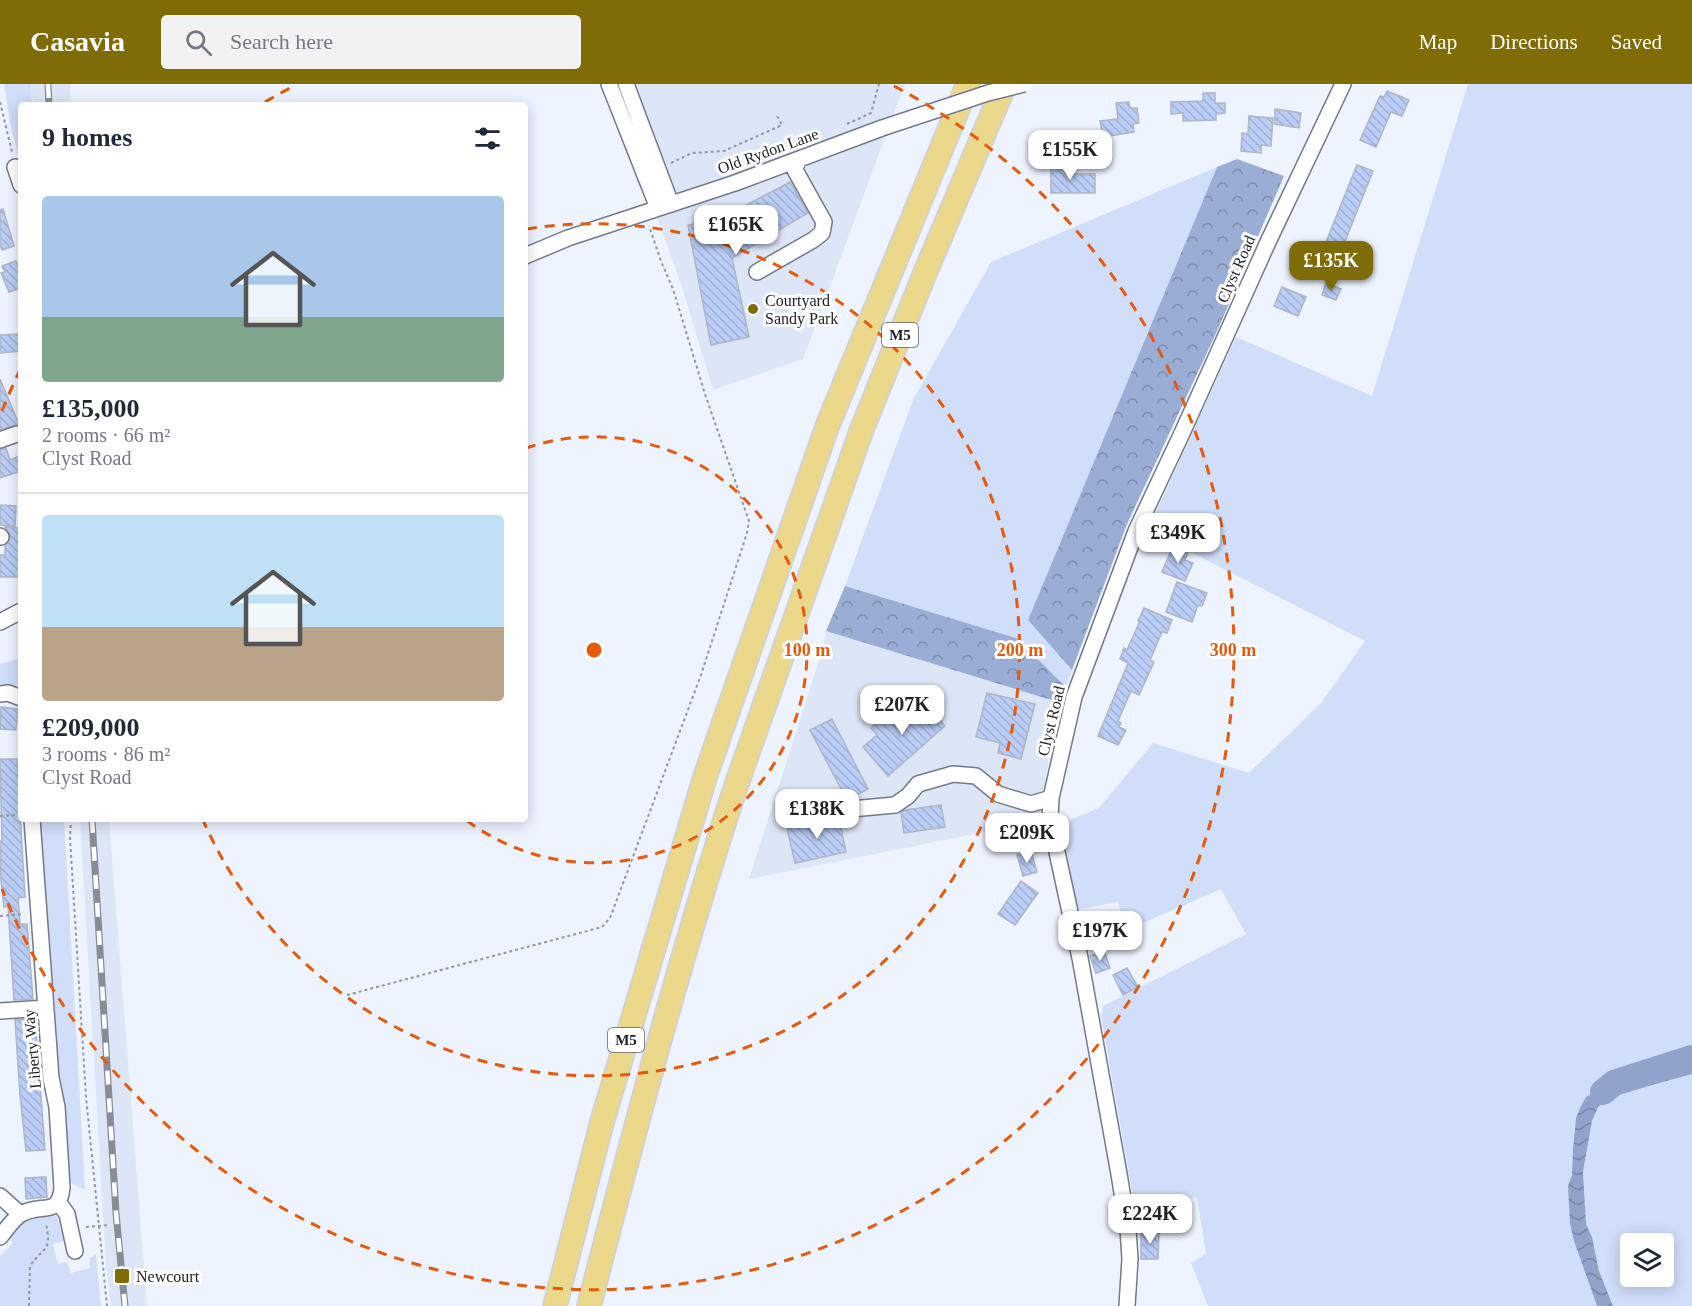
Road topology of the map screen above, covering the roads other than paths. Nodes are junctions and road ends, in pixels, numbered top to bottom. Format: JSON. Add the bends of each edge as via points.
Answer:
{"nodes":[{"id":1,"x":609,"y":84,"type":"edge"},
{"id":2,"x":626,"y":84,"type":"edge"},
{"id":3,"x":956,"y":84,"type":"edge"},
{"id":4,"x":968,"y":84,"type":"edge"},
{"id":5,"x":1005,"y":84,"type":"edge"},
{"id":6,"x":1013,"y":84,"type":"edge"},
{"id":7,"x":1024,"y":84,"type":"edge"},
{"id":8,"x":1342,"y":84,"type":"edge"},
{"id":9,"x":946,"y":136,"type":"junction"},
{"id":10,"x":983,"y":136,"type":"junction"},
{"id":11,"x":798,"y":160,"type":"junction"},
{"id":12,"x":15,"y":166,"type":"road end"},
{"id":13,"x":18,"y":175,"type":"edge"},
{"id":14,"x":652,"y":210,"type":"junction"},
{"id":15,"x":528,"y":255,"type":"edge"},
{"id":16,"x":757,"y":272,"type":"dead end"},
{"id":17,"x":17,"y":434,"type":"dead end"},
{"id":18,"x":0,"y":440,"type":"edge"},
{"id":19,"x":18,"y":613,"type":"edge"},
{"id":20,"x":0,"y":622,"type":"edge"},
{"id":21,"x":0,"y":694,"type":"edge"},
{"id":22,"x":18,"y":697,"type":"edge"},
{"id":23,"x":1051,"y":798,"type":"junction"},
{"id":24,"x":840,"y":810,"type":"dead end"},
{"id":25,"x":32,"y":822,"type":"edge"},
{"id":26,"x":46,"y":1008,"type":"junction"},
{"id":27,"x":0,"y":1011,"type":"edge"},
{"id":28,"x":0,"y":1196,"type":"edge"},
{"id":29,"x":59,"y":1203,"type":"junction"},
{"id":30,"x":20,"y":1214,"type":"junction"},
{"id":31,"x":0,"y":1237,"type":"edge"},
{"id":32,"x":76,"y":1251,"type":"dead end"},
{"id":33,"x":555,"y":1306,"type":"edge"},
{"id":34,"x":589,"y":1306,"type":"edge"},
{"id":35,"x":1127,"y":1306,"type":"edge"}],
"edges":[{"from":1,"to":14,"type":"street"},
{"from":2,"to":14,"type":"street"},
{"from":3,"to":9,"type":"highway","number":"M5"},
{"from":4,"to":9,"type":"highway","number":"M5"},
{"from":5,"to":10,"type":"highway","number":"M5"},
{"from":6,"to":10,"type":"highway","number":"M5"},
{"from":7,"to":11,"type":"street","name":"Old Rydon Lane","bridge":true,"via":[[882,128]]},
{"from":8,"to":23,"type":"street","name":"Clyst Road","via":[[1136,531],[1074,697]]},
{"from":9,"to":33,"type":"highway","number":"M5","via":[[827,427],[705,777],[602,1122]]},
{"from":10,"to":34,"type":"highway","number":"M5","via":[[862,429],[736,786],[636,1125]]},
{"from":11,"to":14,"type":"street","name":"Old Rydon Lane"},
{"from":11,"to":16,"type":"street","via":[[795,170],[824,222],[822,233]]},
{"from":12,"to":13,"type":"street"},
{"from":14,"to":15,"type":"street","name":"Old Rydon Lane"},
{"from":17,"to":18,"type":"street"},
{"from":19,"to":20,"type":"street"},
{"from":21,"to":22,"type":"street"},
{"from":23,"to":24,"type":"street","via":[[1031,804],[998,794],[976,776],[952,774],[918,784],[895,805]]},
{"from":23,"to":35,"type":"street","name":"Clyst Road","via":[[1050,820],[1080,958],[1119,1174],[1130,1259]]},
{"from":25,"to":26,"type":"street","name":"Liberty Way"},
{"from":26,"to":27,"type":"street"},
{"from":26,"to":29,"type":"street","name":"Liberty Way","via":[[57,1107],[62,1188]]},
{"from":28,"to":30,"type":"street"},
{"from":29,"to":30,"type":"street"},
{"from":29,"to":32,"type":"street","via":[[67,1214]]},
{"from":30,"to":31,"type":"street"}]}
